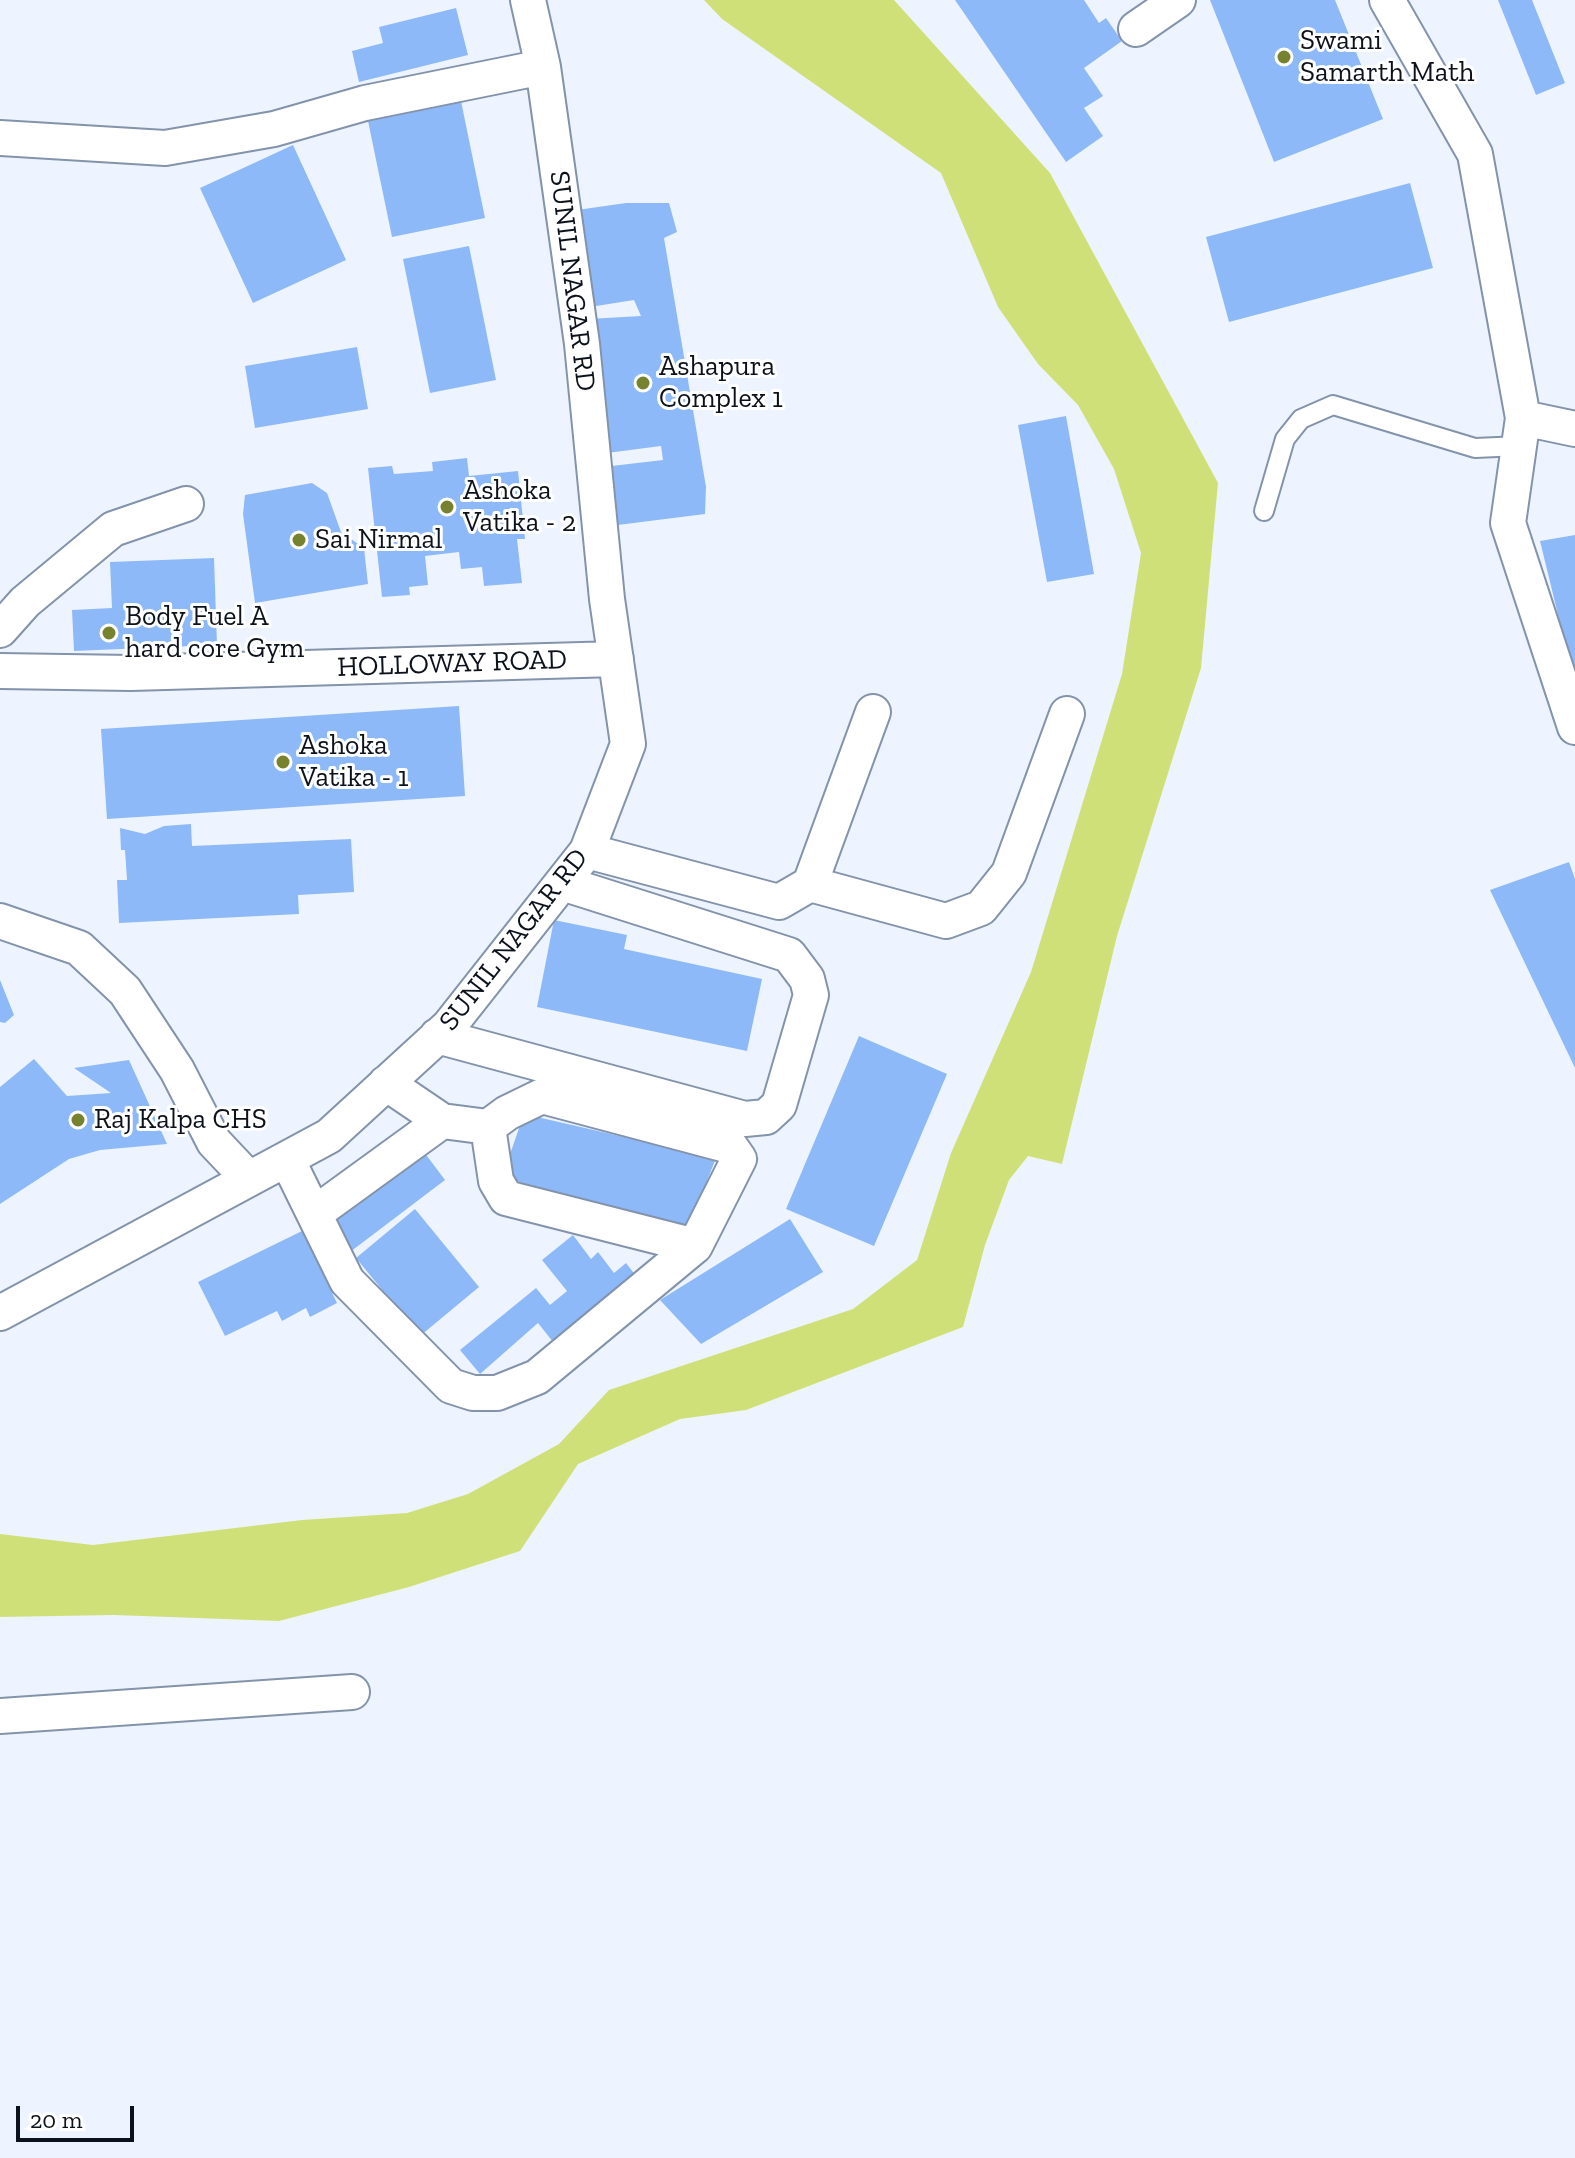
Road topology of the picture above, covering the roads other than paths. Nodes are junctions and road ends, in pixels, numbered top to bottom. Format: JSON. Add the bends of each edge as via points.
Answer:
{"nodes":[{"id":1,"x":528,"y":0,"type":"edge"},
{"id":2,"x":1178,"y":0,"type":"edge"},
{"id":3,"x":1387,"y":0,"type":"edge"},
{"id":4,"x":1136,"y":29,"type":"dead end"},
{"id":5,"x":543,"y":67,"type":"junction"},
{"id":6,"x":0,"y":138,"type":"edge"},
{"id":7,"x":1575,"y":429,"type":"edge"},
{"id":8,"x":1522,"y":432,"type":"junction"},
{"id":9,"x":186,"y":504,"type":"dead end"},
{"id":10,"x":1264,"y":511,"type":"dead end"},
{"id":11,"x":0,"y":630,"type":"edge"},
{"id":12,"x":616,"y":659,"type":"junction"},
{"id":13,"x":0,"y":671,"type":"edge"},
{"id":14,"x":873,"y":712,"type":"dead end"},
{"id":15,"x":1067,"y":714,"type":"dead end"},
{"id":16,"x":1575,"y":727,"type":"edge"},
{"id":17,"x":587,"y":851,"type":"junction"},
{"id":18,"x":562,"y":883,"type":"junction"},
{"id":19,"x":810,"y":884,"type":"junction"},
{"id":20,"x":0,"y":921,"type":"edge"},
{"id":21,"x":437,"y":1036,"type":"junction"},
{"id":22,"x":386,"y":1083,"type":"junction"},
{"id":23,"x":442,"y":1121,"type":"junction"},
{"id":24,"x":488,"y":1127,"type":"junction"},
{"id":25,"x":287,"y":1159,"type":"junction"},
{"id":26,"x":249,"y":1179,"type":"junction"},
{"id":27,"x":314,"y":1214,"type":"junction"},
{"id":28,"x":695,"y":1246,"type":"junction"},
{"id":29,"x":0,"y":1313,"type":"edge"},
{"id":30,"x":352,"y":1692,"type":"dead end"},
{"id":31,"x":0,"y":1716,"type":"edge"}],
"edges":[{"from":1,"to":5,"type":"street","name":"SUNIL NAGAR RD"},
{"from":2,"to":4,"type":"street"},
{"from":3,"to":8,"type":"street","via":[[1475,154]]},
{"from":5,"to":6,"type":"street","via":[[365,103],[274,129],[165,148]]},
{"from":5,"to":12,"type":"street","name":"SUNIL NAGAR RD","via":[[582,344]]},
{"from":7,"to":8,"type":"street"},
{"from":8,"to":10,"type":"lane","via":[[1475,448],[1333,405],[1301,419],[1285,439]]},
{"from":8,"to":16,"type":"street","via":[[1508,523]]},
{"from":9,"to":11,"type":"street","via":[[113,529],[25,602]]},
{"from":12,"to":13,"type":"street","name":"HOLLOWAY ROAD","via":[[131,673]]},
{"from":12,"to":17,"type":"street","name":"SUNIL NAGAR RD","via":[[628,744]]},
{"from":14,"to":19,"type":"street"},
{"from":15,"to":19,"type":"street","via":[[1009,873],[981,908],[946,921]]},
{"from":17,"to":18,"type":"street","name":"SUNIL NAGAR RD"},
{"from":17,"to":19,"type":"street","via":[[779,902]]},
{"from":18,"to":21,"type":"street","name":"SUNIL NAGAR RD"},
{"from":18,"to":21,"type":"street","via":[[789,955],[807,979],[811,995],[779,1105],[766,1117],[745,1119]]},
{"from":20,"to":26,"type":"street","via":[[79,948],[125,991],[177,1070],[214,1142]]},
{"from":21,"to":22,"type":"street","name":"SUNIL NAGAR RD"},
{"from":22,"to":23,"type":"street"},
{"from":22,"to":25,"type":"street","name":"SUNIL NAGAR RD","via":[[329,1136]]},
{"from":23,"to":24,"type":"street"},
{"from":23,"to":27,"type":"street"},
{"from":24,"to":28,"type":"street","via":[[496,1181],[506,1198]]},
{"from":24,"to":28,"type":"street","via":[[542,1096],[730,1146],[739,1159]]},
{"from":25,"to":26,"type":"street","name":"SUNIL NAGAR RD"},
{"from":25,"to":27,"type":"street"},
{"from":26,"to":29,"type":"street","name":"SUNIL NAGAR RD"},
{"from":27,"to":28,"type":"street","via":[[347,1281],[451,1386],[473,1393],[497,1393],[537,1377]]},
{"from":30,"to":31,"type":"street"}]}
